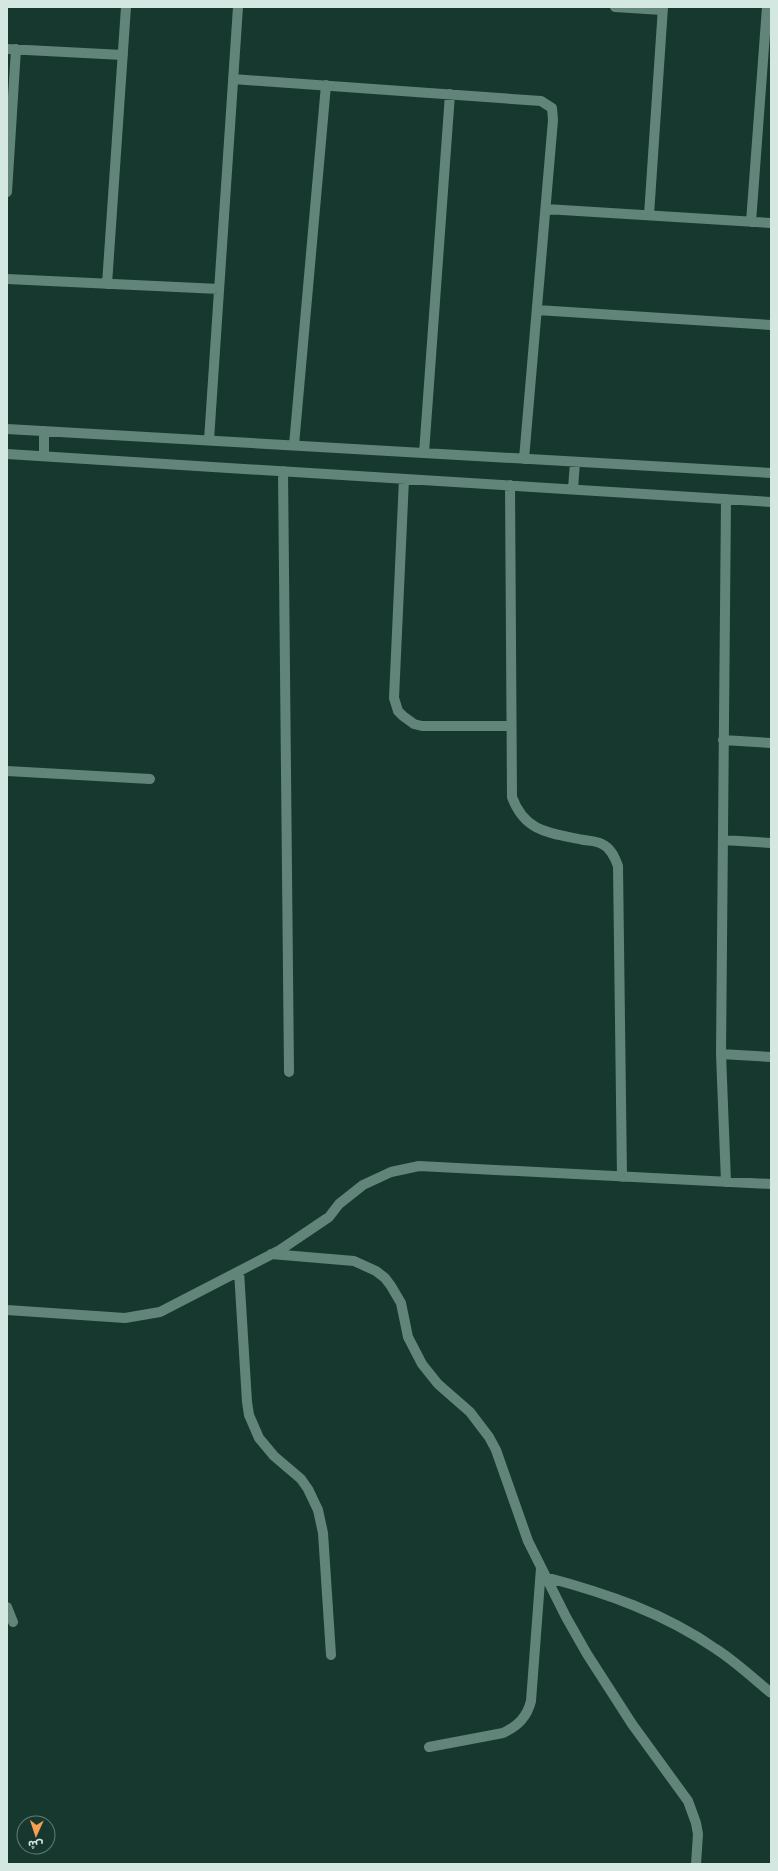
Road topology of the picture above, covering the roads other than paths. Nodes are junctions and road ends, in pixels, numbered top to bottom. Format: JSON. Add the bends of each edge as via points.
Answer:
{"nodes":[{"id":1,"x":126,"y":7,"type":"edge"},
{"id":2,"x":238,"y":7,"type":"edge"},
{"id":3,"x":614,"y":7,"type":"edge"},
{"id":4,"x":767,"y":7,"type":"edge"},
{"id":5,"x":663,"y":9,"type":"edge"},
{"id":6,"x":11,"y":49,"type":"edge"},
{"id":7,"x":123,"y":55,"type":"junction"},
{"id":8,"x":233,"y":79,"type":"junction"},
{"id":9,"x":326,"y":85,"type":"junction"},
{"id":10,"x":450,"y":94,"type":"junction"},
{"id":11,"x":9,"y":125,"type":"edge"},
{"id":12,"x":7,"y":192,"type":"edge"},
{"id":13,"x":546,"y":209,"type":"junction"},
{"id":14,"x":649,"y":215,"type":"junction"},
{"id":15,"x":751,"y":222,"type":"junction"},
{"id":16,"x":771,"y":223,"type":"edge"},
{"id":17,"x":7,"y":279,"type":"edge"},
{"id":18,"x":107,"y":284,"type":"junction"},
{"id":19,"x":219,"y":289,"type":"junction"},
{"id":20,"x":537,"y":310,"type":"junction"},
{"id":21,"x":771,"y":325,"type":"edge"},
{"id":22,"x":7,"y":429,"type":"edge"},
{"id":23,"x":44,"y":431,"type":"junction"},
{"id":24,"x":209,"y":440,"type":"junction"},
{"id":25,"x":294,"y":444,"type":"junction"},
{"id":26,"x":424,"y":453,"type":"junction"},
{"id":27,"x":7,"y":454,"type":"edge"},
{"id":28,"x":44,"y":456,"type":"junction"},
{"id":29,"x":524,"y":459,"type":"junction"},
{"id":30,"x":575,"y":462,"type":"junction"},
{"id":31,"x":283,"y":471,"type":"junction"},
{"id":32,"x":771,"y":473,"type":"edge"},
{"id":33,"x":404,"y":479,"type":"junction"},
{"id":34,"x":510,"y":485,"type":"junction"},
{"id":35,"x":573,"y":489,"type":"junction"},
{"id":36,"x":726,"y":499,"type":"junction"},
{"id":37,"x":771,"y":502,"type":"edge"},
{"id":38,"x":511,"y":726,"type":"junction"},
{"id":39,"x":723,"y":740,"type":"junction"},
{"id":40,"x":771,"y":743,"type":"edge"},
{"id":41,"x":7,"y":771,"type":"edge"},
{"id":42,"x":150,"y":779,"type":"dead end"},
{"id":43,"x":723,"y":840,"type":"junction"},
{"id":44,"x":771,"y":843,"type":"edge"},
{"id":45,"x":721,"y":1054,"type":"junction"},
{"id":46,"x":771,"y":1057,"type":"edge"},
{"id":47,"x":289,"y":1072,"type":"dead end"},
{"id":48,"x":622,"y":1177,"type":"junction"},
{"id":49,"x":726,"y":1182,"type":"junction"},
{"id":50,"x":771,"y":1184,"type":"edge"},
{"id":51,"x":271,"y":1254,"type":"junction"},
{"id":52,"x":239,"y":1271,"type":"junction"},
{"id":53,"x":7,"y":1310,"type":"edge"},
{"id":54,"x":543,"y":1573,"type":"junction"},
{"id":55,"x":7,"y":1606,"type":"edge"},
{"id":56,"x":13,"y":1622,"type":"dead end"},
{"id":57,"x":331,"y":1655,"type":"dead end"},
{"id":58,"x":771,"y":1693,"type":"edge"},
{"id":59,"x":429,"y":1748,"type":"dead end"},
{"id":60,"x":696,"y":1864,"type":"edge"}],
"edges":[{"from":1,"to":7,"type":"street"},
{"from":2,"to":8,"type":"street"},
{"from":3,"to":5,"type":"street"},
{"from":4,"to":15,"type":"street"},
{"from":5,"to":14,"type":"street"},
{"from":6,"to":7,"type":"street"},
{"from":6,"to":11,"type":"street"},
{"from":7,"to":18,"type":"street"},
{"from":8,"to":9,"type":"street"},
{"from":8,"to":19,"type":"street"},
{"from":9,"to":10,"type":"street"},
{"from":9,"to":25,"type":"street"},
{"from":10,"to":13,"type":"street","via":[[541,100],[552,108]]},
{"from":10,"to":26,"type":"street"},
{"from":11,"to":12,"type":"street"},
{"from":13,"to":14,"type":"street"},
{"from":13,"to":20,"type":"street"},
{"from":14,"to":15,"type":"street"},
{"from":15,"to":16,"type":"street"},
{"from":17,"to":18,"type":"street"},
{"from":18,"to":19,"type":"street"},
{"from":19,"to":24,"type":"street"},
{"from":20,"to":21,"type":"street"},
{"from":20,"to":29,"type":"street"},
{"from":22,"to":23,"type":"street"},
{"from":23,"to":24,"type":"street"},
{"from":23,"to":28,"type":"street"},
{"from":24,"to":25,"type":"street"},
{"from":25,"to":26,"type":"street"},
{"from":26,"to":29,"type":"street"},
{"from":27,"to":28,"type":"street"},
{"from":28,"to":31,"type":"street"},
{"from":29,"to":30,"type":"street"},
{"from":30,"to":32,"type":"street"},
{"from":30,"to":35,"type":"street"},
{"from":31,"to":33,"type":"street"},
{"from":31,"to":47,"type":"street"},
{"from":33,"to":34,"type":"street"},
{"from":33,"to":38,"type":"street","via":[[394,690],[398,711],[408,721],[422,726]]},
{"from":34,"to":35,"type":"street"},
{"from":34,"to":38,"type":"street"},
{"from":35,"to":36,"type":"street"},
{"from":36,"to":37,"type":"street"},
{"from":36,"to":39,"type":"street"},
{"from":38,"to":48,"type":"street","via":[[512,797],[523,818],[543,831],[602,844],[612,853],[618,866]]},
{"from":39,"to":40,"type":"street"},
{"from":39,"to":43,"type":"street"},
{"from":41,"to":42,"type":"street"},
{"from":43,"to":44,"type":"street"},
{"from":43,"to":45,"type":"street"},
{"from":45,"to":46,"type":"street"},
{"from":45,"to":49,"type":"street"},
{"from":48,"to":49,"type":"street"},
{"from":48,"to":51,"type":"street","via":[[419,1166],[405,1168],[377,1177],[363,1185],[345,1199],[329,1217]]},
{"from":49,"to":50,"type":"street"},
{"from":51,"to":52,"type":"street"},
{"from":51,"to":54,"type":"street","via":[[354,1261],[376,1271],[391,1286],[401,1303],[408,1337],[422,1364],[438,1384],[470,1412],[496,1450],[528,1541]]},
{"from":52,"to":53,"type":"street","via":[[160,1312],[148,1315],[112,1317]]},
{"from":52,"to":57,"type":"street","via":[[249,1415],[266,1447],[301,1479],[318,1510],[323,1533]]},
{"from":54,"to":58,"type":"street","via":[[607,1594],[668,1620],[716,1649]]},
{"from":54,"to":59,"type":"street","via":[[531,1701],[524,1717],[511,1729],[503,1732]]},
{"from":54,"to":60,"type":"street","via":[[609,1689],[688,1802],[698,1834]]},
{"from":55,"to":56,"type":"street"}]}
